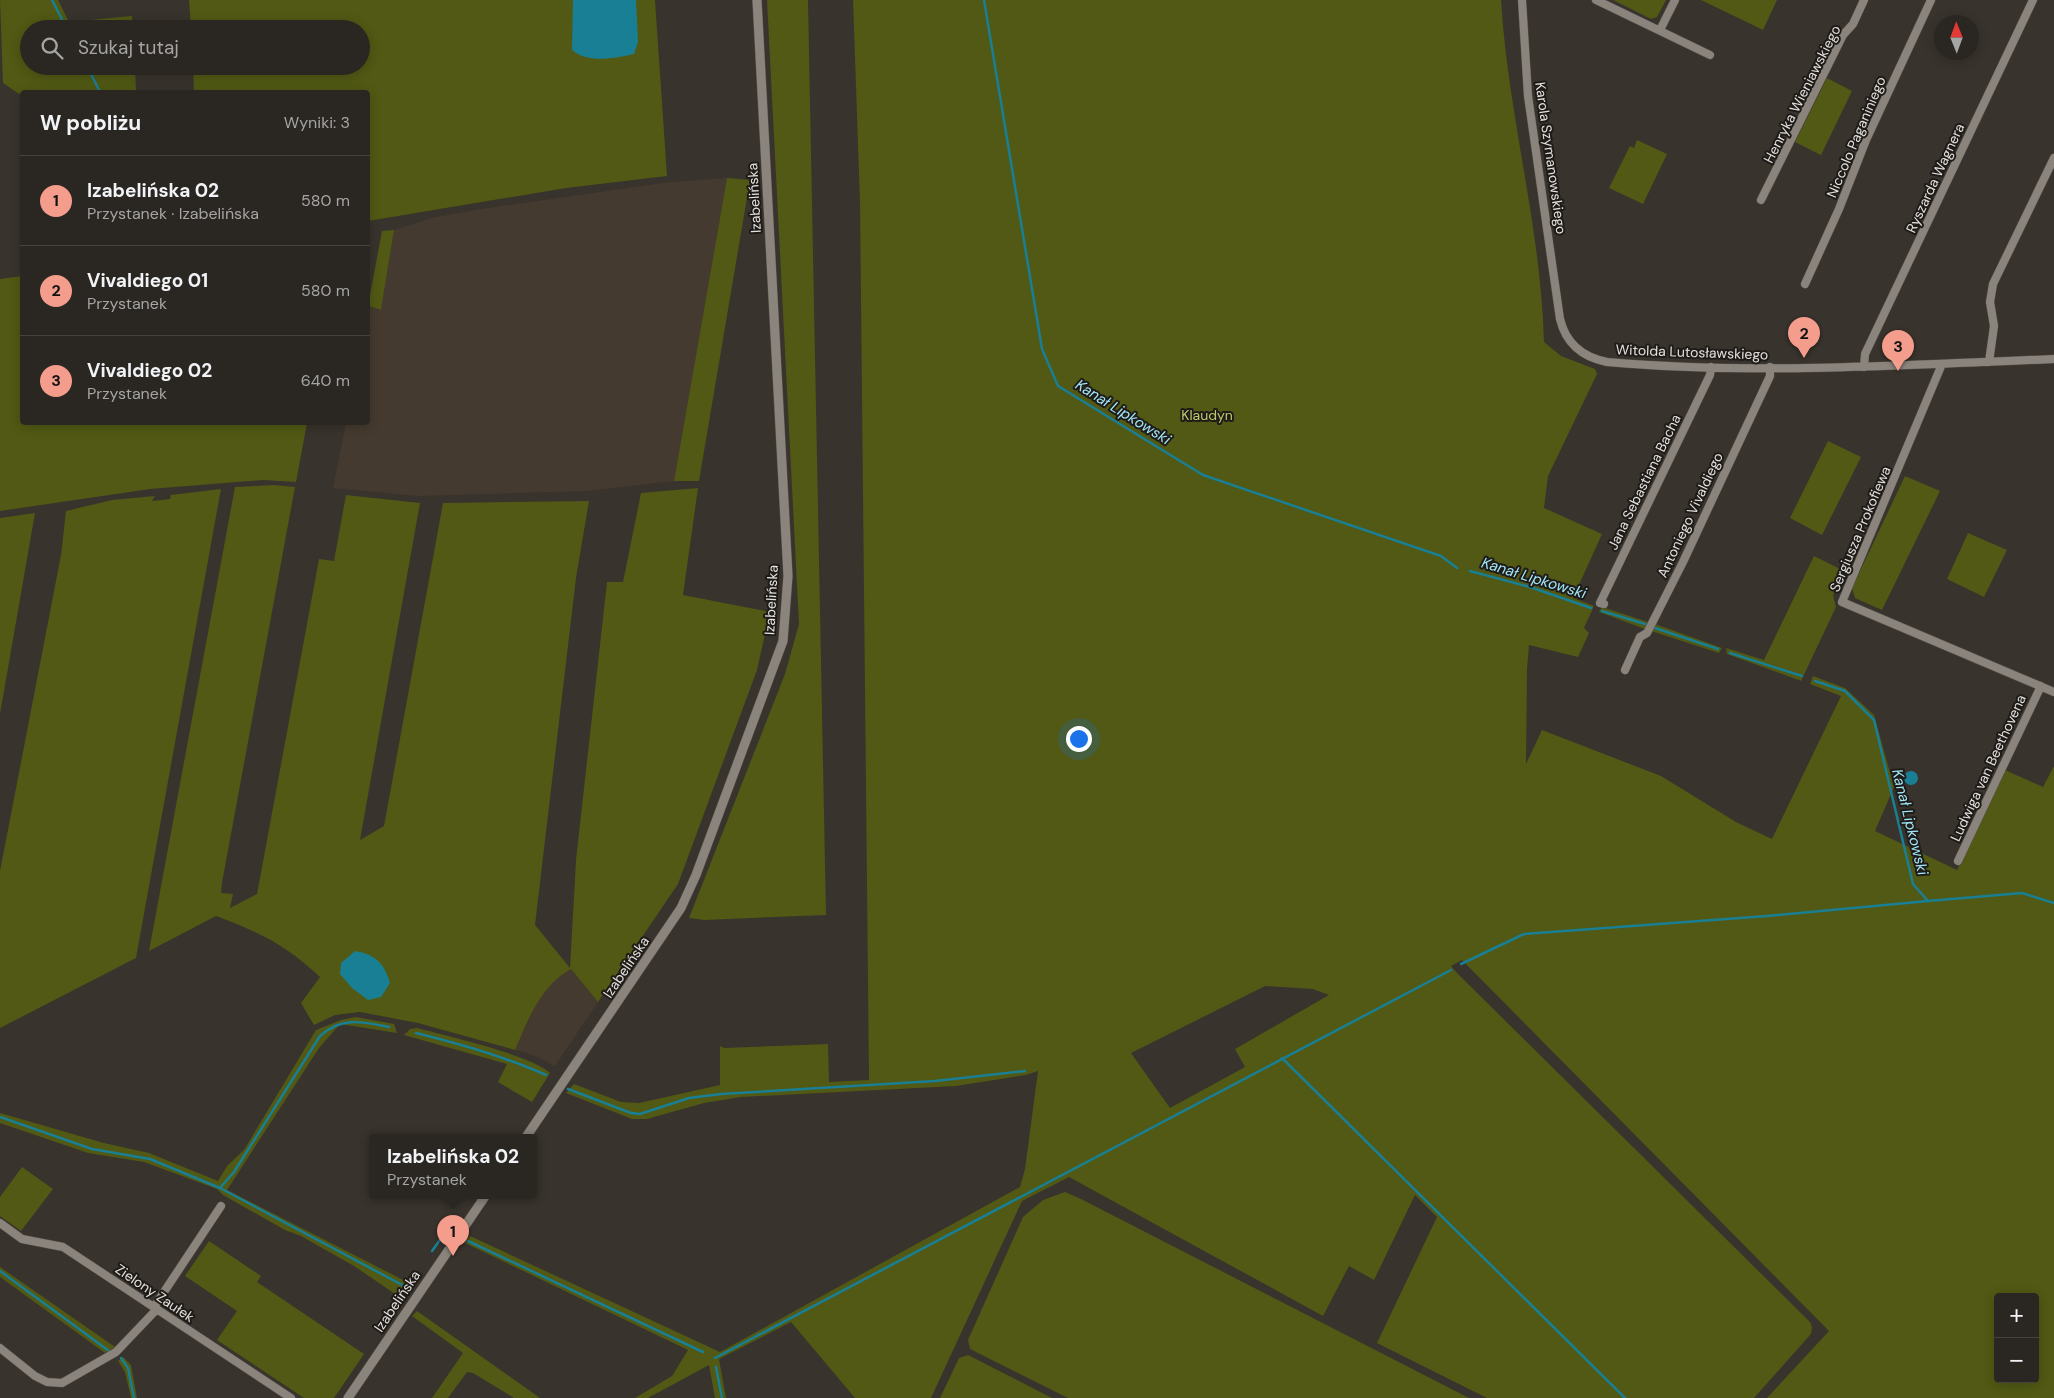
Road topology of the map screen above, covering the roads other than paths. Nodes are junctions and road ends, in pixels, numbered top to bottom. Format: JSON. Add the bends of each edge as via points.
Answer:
{"nodes":[{"id":1,"x":757,"y":0,"type":"edge"},
{"id":2,"x":1522,"y":0,"type":"edge"},
{"id":3,"x":1596,"y":0,"type":"edge"},
{"id":4,"x":1675,"y":0,"type":"edge"},
{"id":5,"x":1864,"y":0,"type":"edge"},
{"id":6,"x":1931,"y":0,"type":"edge"},
{"id":7,"x":2033,"y":0,"type":"edge"},
{"id":8,"x":1660,"y":30,"type":"junction"},
{"id":9,"x":1710,"y":55,"type":"dead end"},
{"id":10,"x":2054,"y":158,"type":"edge"},
{"id":11,"x":1761,"y":200,"type":"dead end"},
{"id":12,"x":1805,"y":284,"type":"dead end"},
{"id":13,"x":1560,"y":319,"type":"joint"},
{"id":14,"x":2054,"y":359,"type":"edge"},
{"id":15,"x":1989,"y":362,"type":"junction"},
{"id":16,"x":1942,"y":364,"type":"junction"},
{"id":17,"x":1711,"y":366,"type":"junction"},
{"id":18,"x":1770,"y":367,"type":"junction"},
{"id":19,"x":1864,"y":367,"type":"junction"},
{"id":20,"x":1604,"y":604,"type":"dead end"},
{"id":21,"x":1625,"y":670,"type":"dead end"},
{"id":22,"x":2041,"y":686,"type":"junction"},
{"id":23,"x":2054,"y":692,"type":"edge"},
{"id":24,"x":1958,"y":861,"type":"dead end"},
{"id":25,"x":528,"y":1134,"type":"edge"},
{"id":26,"x":483,"y":1199,"type":"edge"},
{"id":27,"x":221,"y":1206,"type":"dead end"},
{"id":28,"x":0,"y":1223,"type":"edge"},
{"id":29,"x":156,"y":1308,"type":"junction"},
{"id":30,"x":0,"y":1348,"type":"edge"},
{"id":31,"x":291,"y":1398,"type":"edge"},
{"id":32,"x":348,"y":1398,"type":"edge"}],
"edges":[{"from":1,"to":25,"type":"street","name":"Izabelińska","via":[[788,576],[783,641],[681,908]]},
{"from":2,"to":13,"type":"street","name":"Karola Szymanowskiego","via":[[1530,105]]},
{"from":3,"to":8,"type":"street"},
{"from":4,"to":8,"type":"street"},
{"from":5,"to":11,"type":"street","name":"Henryka Wieniawskiego"},
{"from":6,"to":12,"type":"street","name":"Niccolo Paganiniego","via":[[1866,140]]},
{"from":7,"to":19,"type":"street","name":"Ryszarda Wagnera","via":[[1865,354]]},
{"from":8,"to":9,"type":"street"},
{"from":10,"to":15,"type":"street","via":[[1993,284],[1990,302],[1994,326]]},
{"from":13,"to":17,"type":"street","name":"Witolda Lutosławskiego","via":[[1563,332],[1572,345],[1597,360]]},
{"from":14,"to":15,"type":"street","name":"Witolda Lutosławskiego"},
{"from":15,"to":16,"type":"street","name":"Witolda Lutosławskiego"},
{"from":16,"to":19,"type":"street","name":"Witolda Lutosławskiego"},
{"from":16,"to":22,"type":"street","name":"Sergiusza Prokofiewa","via":[[1842,602]]},
{"from":17,"to":18,"type":"street","name":"Witolda Lutosławskiego"},
{"from":17,"to":20,"type":"street","name":"Jana Sebastiana Bacha","via":[[1710,376],[1600,603]]},
{"from":18,"to":19,"type":"street","name":"Witolda Lutosławskiego"},
{"from":18,"to":21,"type":"street","name":"Antoniego Vivaldiego","via":[[1770,376],[1683,562]]},
{"from":22,"to":23,"type":"street","name":"Sergiusza Prokofiewa"},
{"from":22,"to":24,"type":"street","name":"Ludwiga van Beethovena"},
{"from":26,"to":32,"type":"street","name":"Izabelińska"},
{"from":27,"to":29,"type":"street"},
{"from":28,"to":29,"type":"street","name":"Zielony Zaułek","via":[[22,1239],[63,1247]]},
{"from":29,"to":30,"type":"street","via":[[116,1352],[62,1383],[47,1382],[35,1376]]},
{"from":29,"to":31,"type":"street","name":"Zielony Zaułek"}]}
